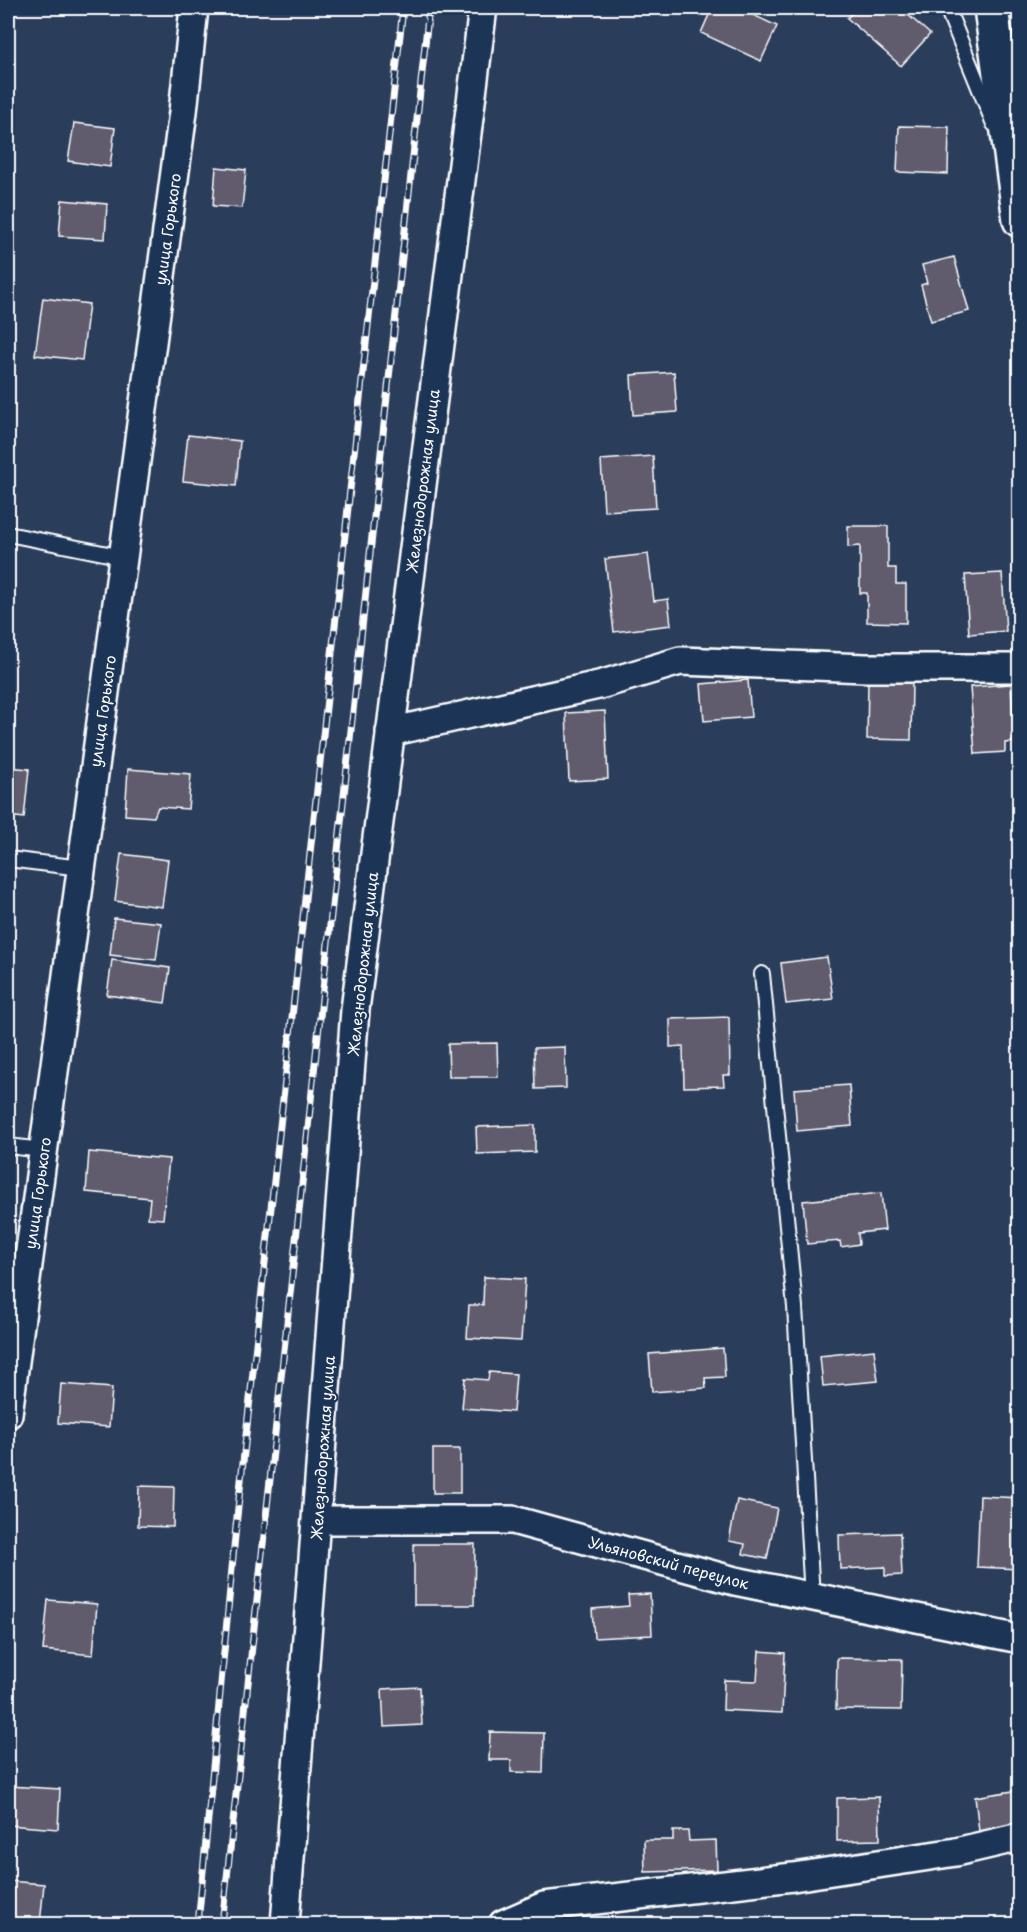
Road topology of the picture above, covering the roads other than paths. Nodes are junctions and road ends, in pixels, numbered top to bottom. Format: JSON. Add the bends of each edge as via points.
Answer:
{"nodes":[{"id":1,"x":194,"y":8,"type":"edge"},
{"id":2,"x":483,"y":8,"type":"edge"},
{"id":3,"x":947,"y":8,"type":"edge"},
{"id":4,"x":991,"y":8,"type":"edge"},
{"id":5,"x":1016,"y":170,"type":"edge"},
{"id":6,"x":1020,"y":220,"type":"edge"},
{"id":7,"x":8,"y":534,"type":"edge"},
{"id":8,"x":123,"y":557,"type":"junction"},
{"id":9,"x":1020,"y":668,"type":"edge"},
{"id":10,"x":390,"y":732,"type":"junction"},
{"id":11,"x":8,"y":859,"type":"edge"},
{"id":12,"x":81,"y":868,"type":"junction"},
{"id":13,"x":762,"y":974,"type":"dead end"},
{"id":14,"x":8,"y":1146,"type":"edge"},
{"id":15,"x":43,"y":1150,"type":"junction"},
{"id":16,"x":8,"y":1414,"type":"edge"},
{"id":17,"x":316,"y":1520,"type":"junction"},
{"id":18,"x":812,"y":1597,"type":"junction"},
{"id":19,"x":1020,"y":1639,"type":"edge"},
{"id":20,"x":1020,"y":1837,"type":"edge"},
{"id":21,"x":285,"y":1924,"type":"edge"},
{"id":22,"x":503,"y":1924,"type":"edge"}],
"edges":[{"from":1,"to":8,"type":"street","name":"улица Горького"},
{"from":2,"to":10,"type":"street","name":"Железнодорожная улица"},
{"from":3,"to":5,"type":"lane"},
{"from":4,"to":5,"type":"main road"},
{"from":5,"to":6,"type":"main road"},
{"from":7,"to":8,"type":"lane"},
{"from":8,"to":12,"type":"street","name":"улица Горького"},
{"from":9,"to":10,"type":"street","via":[[680,662],[603,684]]},
{"from":10,"to":17,"type":"street","name":"Железнодорожная улица","via":[[355,1010]]},
{"from":11,"to":12,"type":"lane"},
{"from":12,"to":15,"type":"street","name":"улица Горького"},
{"from":13,"to":18,"type":"lane","via":[[795,1307]]},
{"from":14,"to":15,"type":"lane"},
{"from":15,"to":16,"type":"street","name":"улица Горького"},
{"from":17,"to":18,"type":"street","name":"Ульяновский переулок","via":[[513,1520],[735,1581]]},
{"from":17,"to":21,"type":"street","name":"Железнодорожная улица"},
{"from":18,"to":19,"type":"street","name":"Ульяновский переулок"},
{"from":20,"to":22,"type":"street","via":[[956,1852],[793,1877],[544,1906]]}]}
